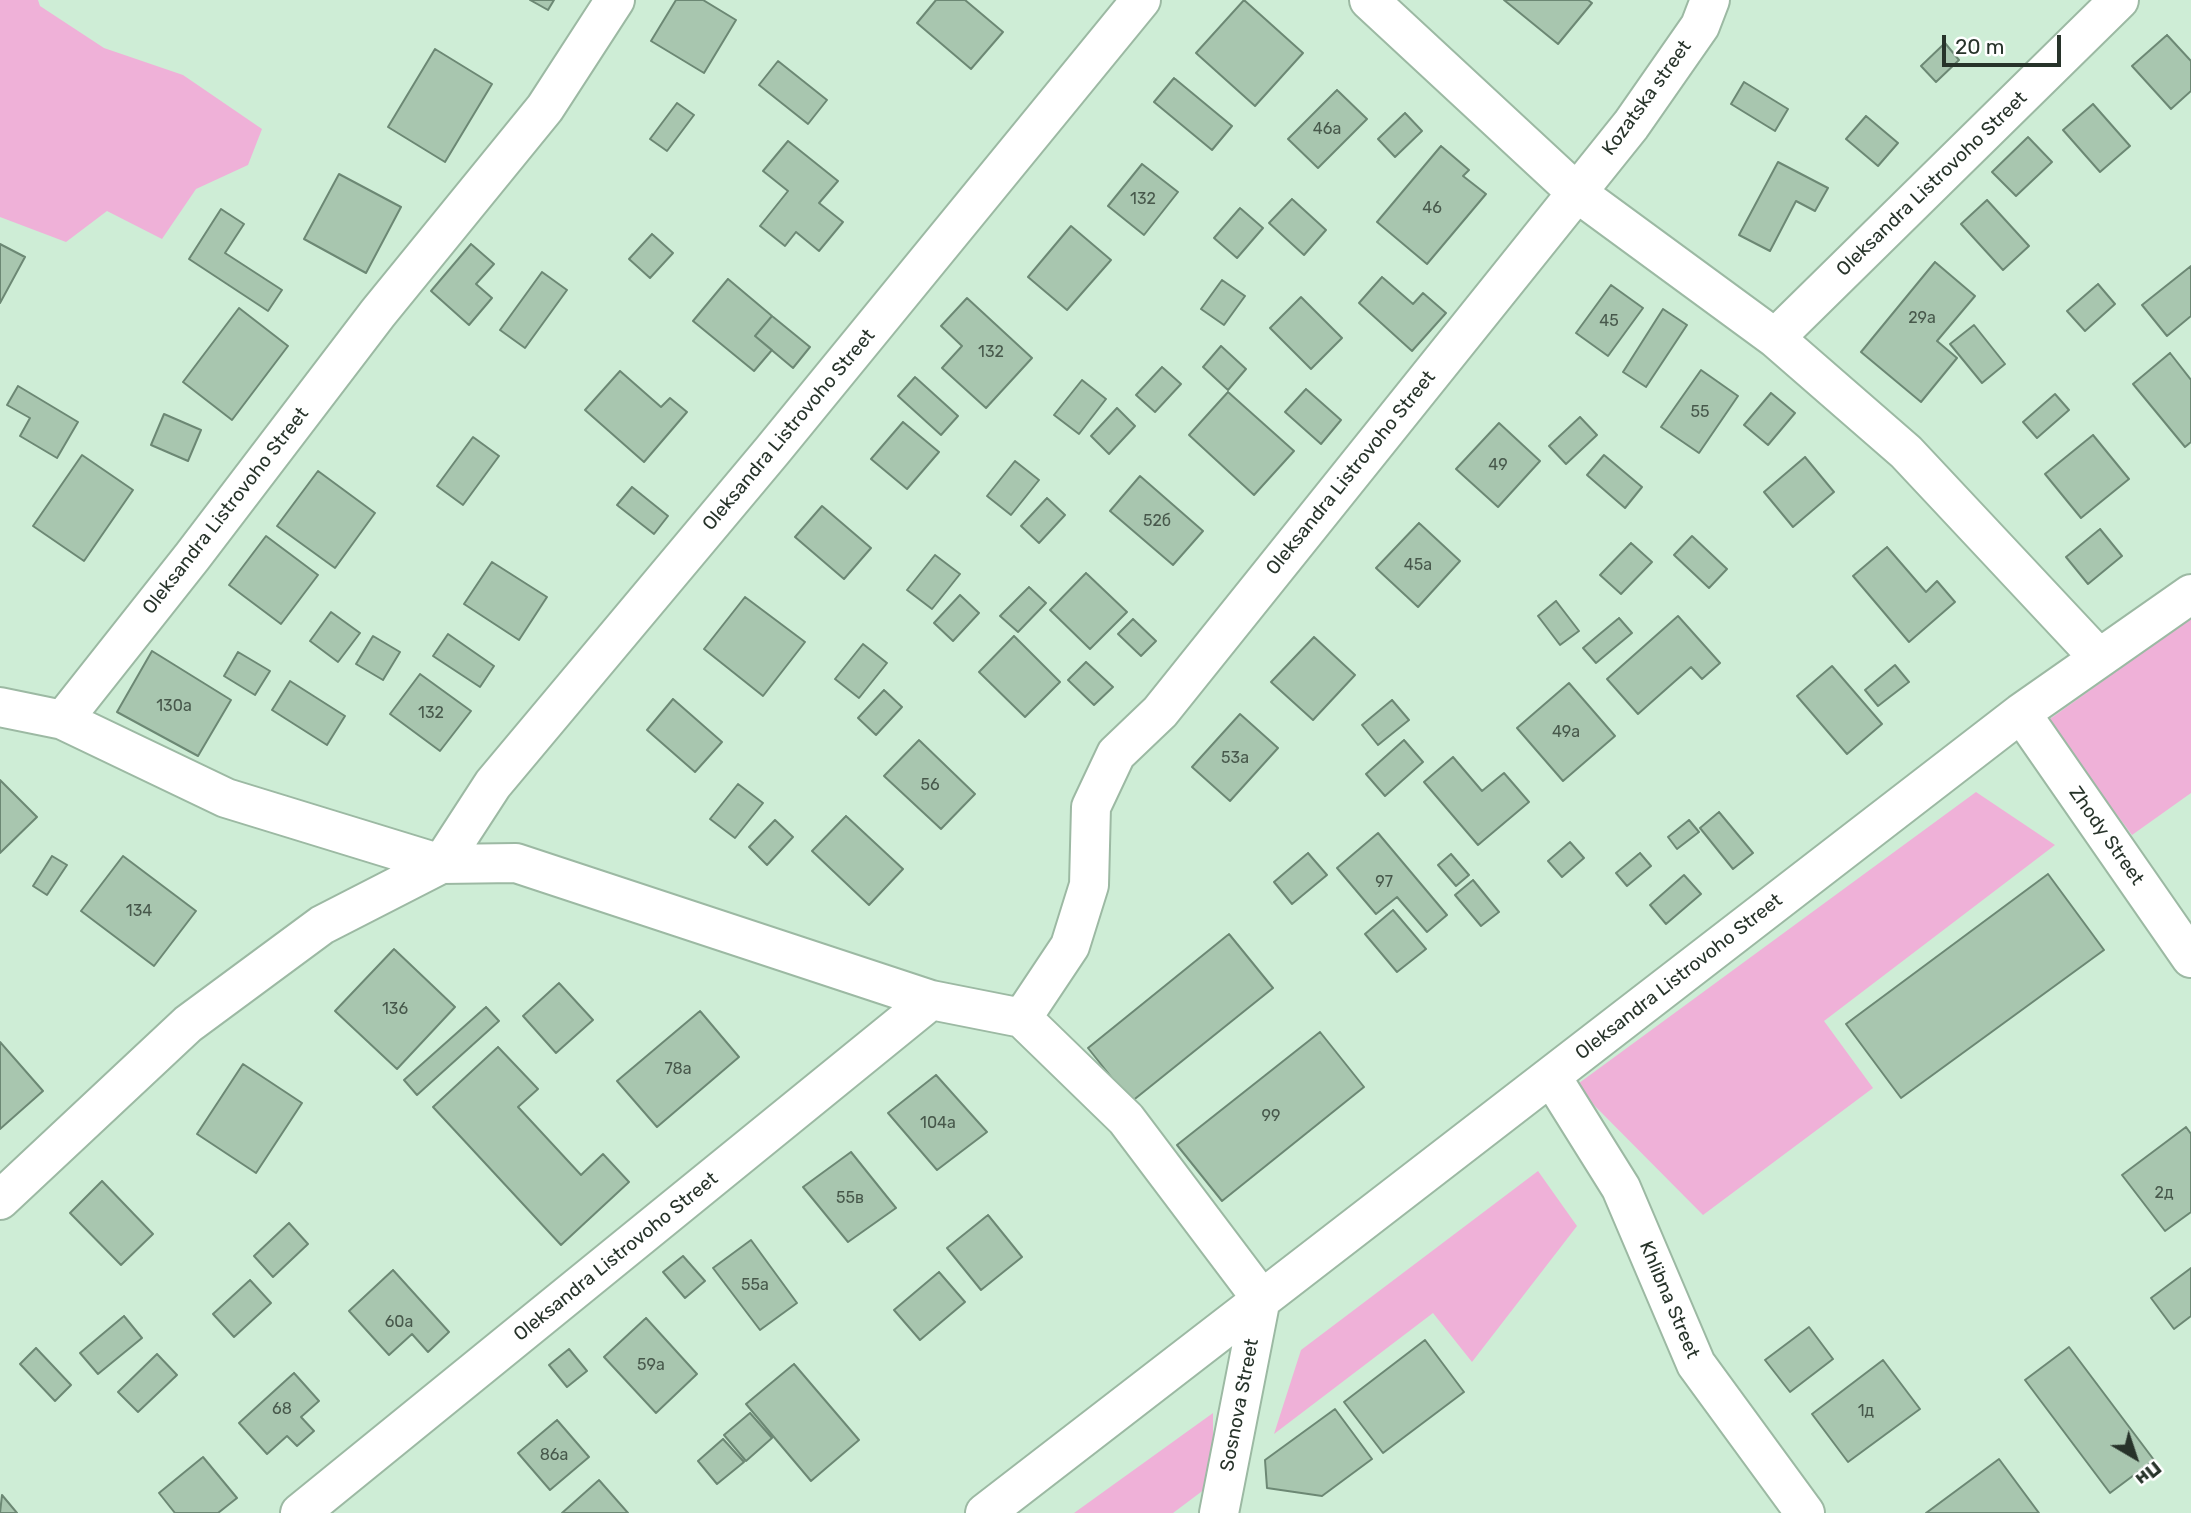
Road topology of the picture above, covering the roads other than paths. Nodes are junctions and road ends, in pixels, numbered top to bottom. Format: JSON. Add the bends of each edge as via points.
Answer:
{"nodes":[{"id":1,"x":615,"y":0,"type":"edge"},
{"id":2,"x":1142,"y":0,"type":"edge"},
{"id":3,"x":1369,"y":0,"type":"edge"},
{"id":4,"x":1710,"y":0,"type":"edge"},
{"id":5,"x":2119,"y":0,"type":"edge"},
{"id":6,"x":1576,"y":192,"type":"junction"},
{"id":7,"x":1774,"y":338,"type":"junction"},
{"id":8,"x":2191,"y":594,"type":"edge"},
{"id":9,"x":2099,"y":658,"type":"junction"},
{"id":10,"x":0,"y":707,"type":"edge"},
{"id":11,"x":2021,"y":713,"type":"junction"},
{"id":12,"x":63,"y":720,"type":"junction"},
{"id":13,"x":441,"y":864,"type":"junction"},
{"id":14,"x":2191,"y":958,"type":"edge"},
{"id":15,"x":931,"y":1000,"type":"junction"},
{"id":16,"x":1022,"y":1018,"type":"junction"},
{"id":17,"x":1551,"y":1076,"type":"junction"},
{"id":18,"x":0,"y":1200,"type":"edge"},
{"id":19,"x":1261,"y":1298,"type":"junction"},
{"id":20,"x":300,"y":1513,"type":"edge"},
{"id":21,"x":985,"y":1513,"type":"edge"},
{"id":22,"x":1219,"y":1513,"type":"edge"},
{"id":23,"x":1804,"y":1513,"type":"edge"}],
"edges":[{"from":1,"to":12,"type":"street","name":"Oleksandra Listrovoho Street","via":[[545,108],[378,313]]},
{"from":2,"to":13,"type":"street","name":"Oleksandra Listrovoho Street","via":[[493,784]]},
{"from":3,"to":6,"type":"street"},
{"from":4,"to":6,"type":"street","name":"Kozatska street","via":[[1700,26],[1631,125]]},
{"from":5,"to":7,"type":"street","name":"Oleksandra Listrovoho Street"},
{"from":6,"to":7,"type":"street"},
{"from":6,"to":16,"type":"street","name":"Oleksandra Listrovoho Street","via":[[1160,712],[1116,754],[1091,807],[1089,885],[1070,946]]},
{"from":7,"to":9,"type":"street","via":[[1906,452]]},
{"from":8,"to":9,"type":"street","name":"Oleksandra Listrovoho Street"},
{"from":9,"to":11,"type":"street","name":"Oleksandra Listrovoho Street"},
{"from":10,"to":12,"type":"street","name":"Oleksandra Listrovoho Street"},
{"from":11,"to":14,"type":"street","name":"Zhody Street"},
{"from":11,"to":17,"type":"street","name":"Oleksandra Listrovoho Street"},
{"from":12,"to":13,"type":"street","name":"Oleksandra Listrovoho Street","via":[[226,798]]},
{"from":13,"to":15,"type":"street","name":"Oleksandra Listrovoho Street","via":[[516,863]]},
{"from":13,"to":18,"type":"street","name":"Oleksandra Listrovoho Street","via":[[322,925],[188,1024]]},
{"from":15,"to":16,"type":"street","name":"Oleksandra Listrovoho Street"},
{"from":15,"to":20,"type":"street","name":"Oleksandra Listrovoho Street"},
{"from":16,"to":19,"type":"street","via":[[1126,1119]]},
{"from":17,"to":19,"type":"street","name":"Oleksandra Listrovoho Street"},
{"from":17,"to":23,"type":"street","name":"Khlibna Street","via":[[1621,1188],[1696,1364]]},
{"from":19,"to":21,"type":"street","name":"Oleksandra Listrovoho Street"},
{"from":19,"to":22,"type":"street","name":"Sosnova Street"}]}
